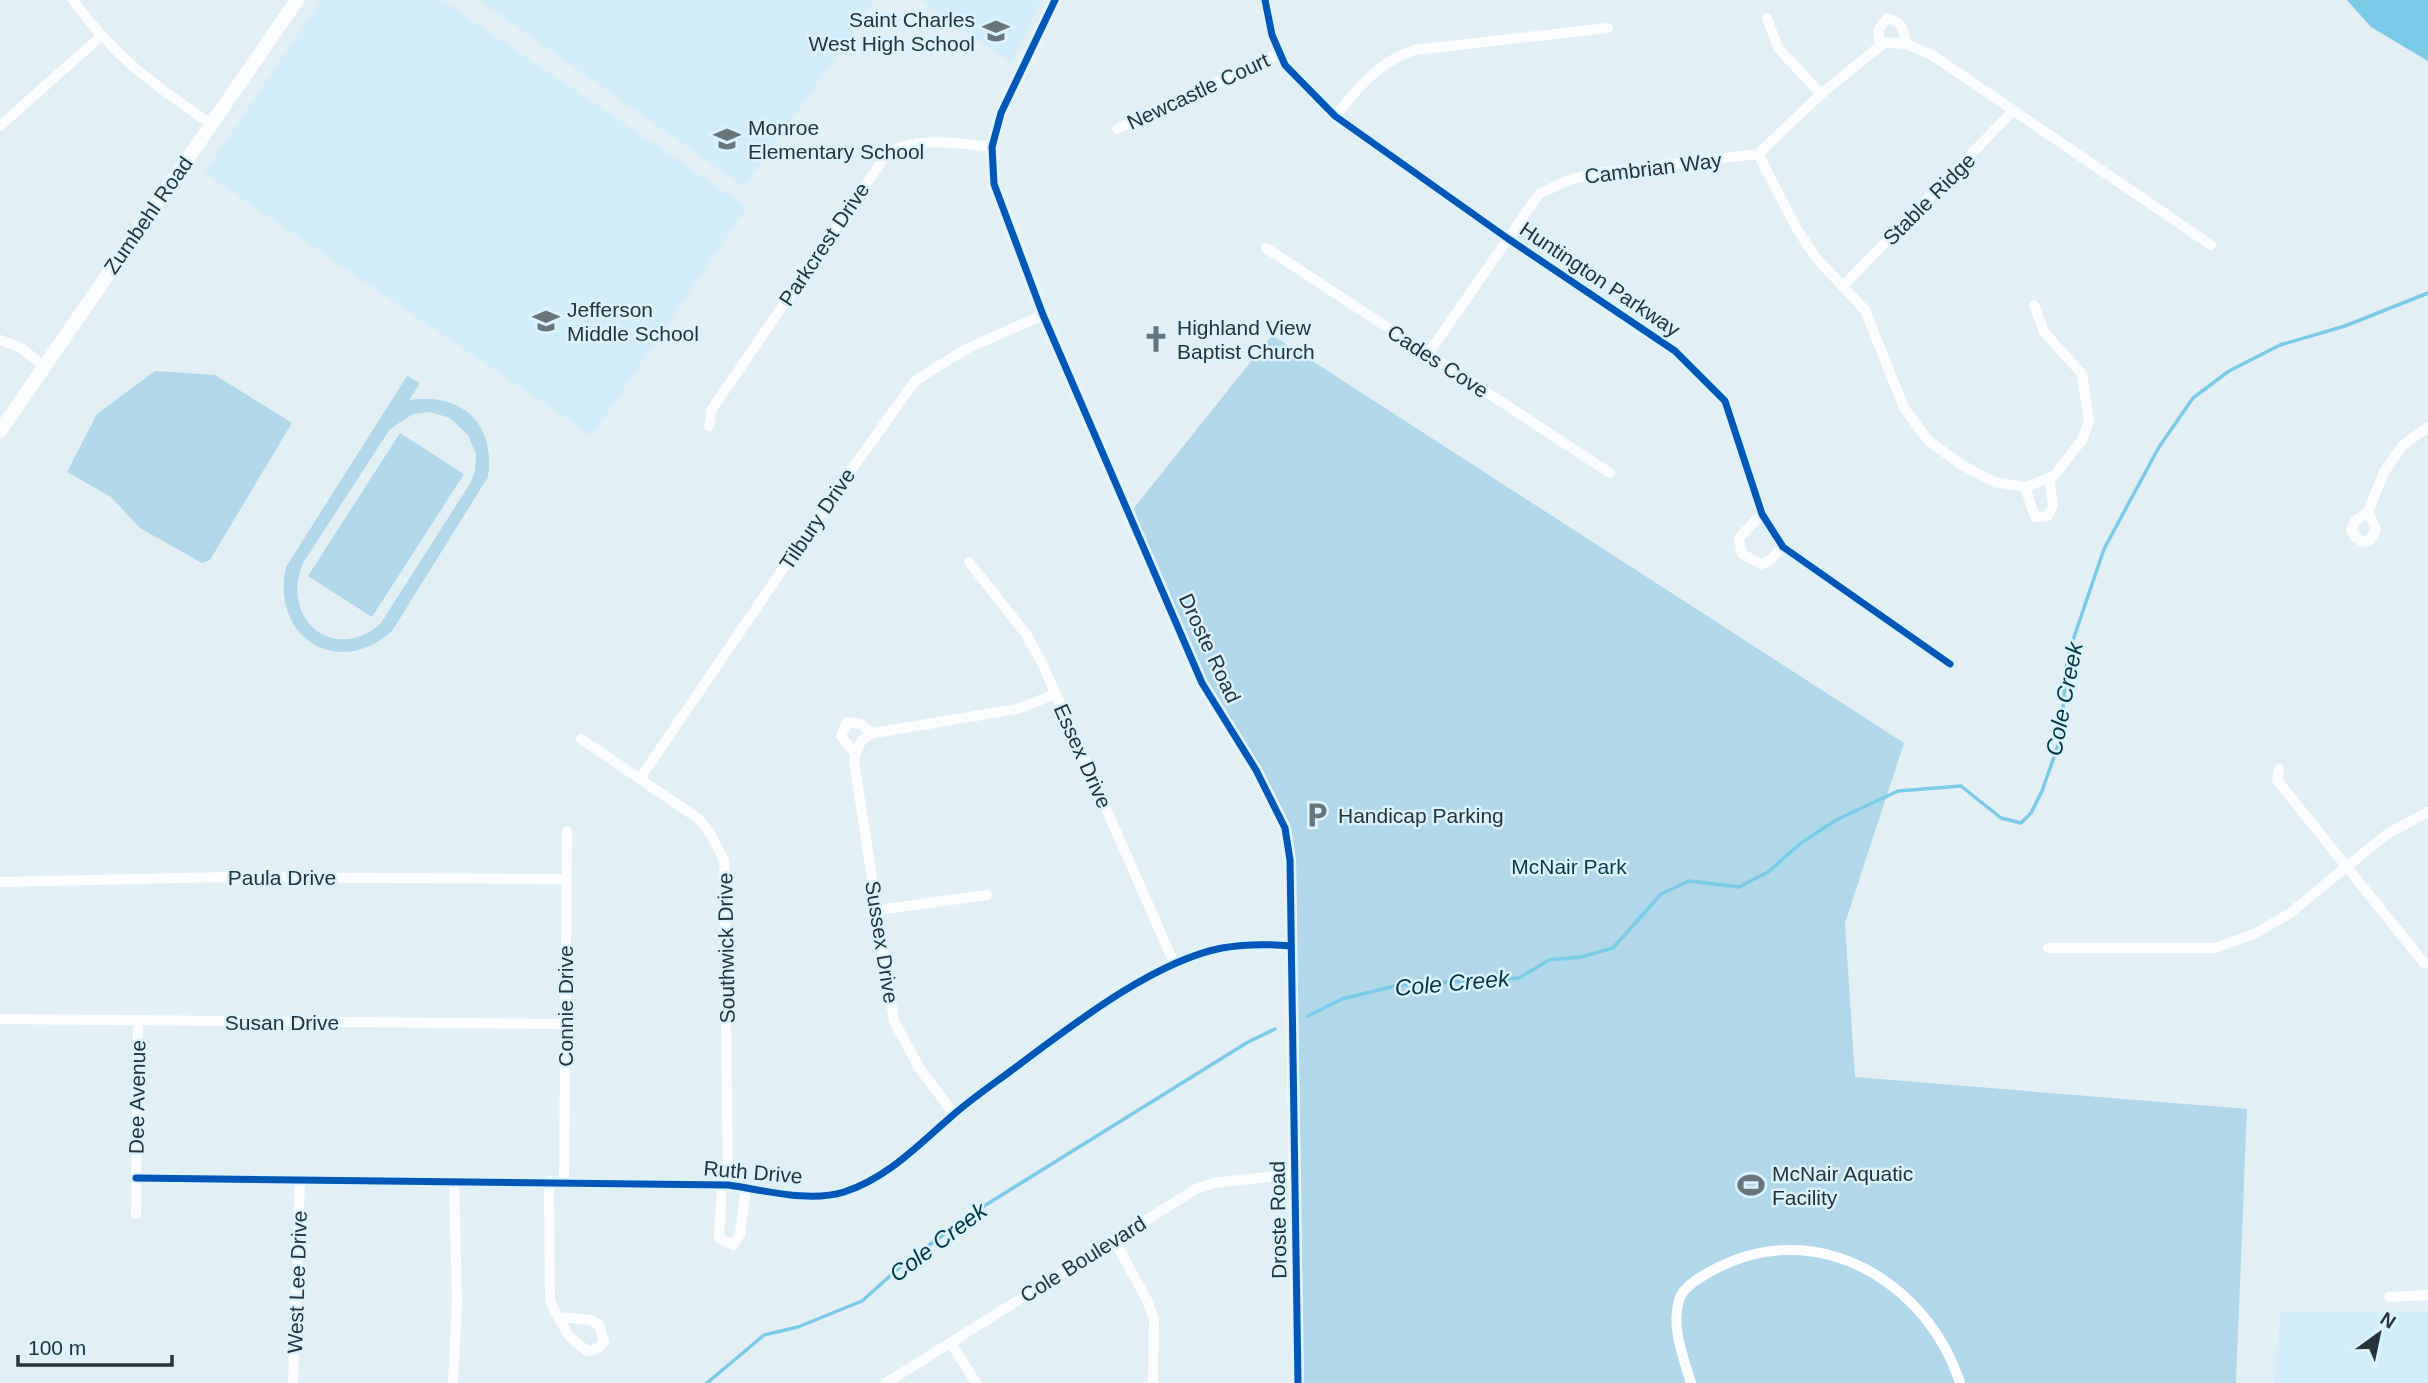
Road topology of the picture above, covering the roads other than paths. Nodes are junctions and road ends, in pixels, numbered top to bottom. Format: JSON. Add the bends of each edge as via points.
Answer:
{"nodes":[{"id":1,"x":74,"y":0,"type":"edge"},
{"id":2,"x":297,"y":0,"type":"edge"},
{"id":3,"x":1055,"y":0,"type":"edge"},
{"id":4,"x":1265,"y":0,"type":"edge"},
{"id":5,"x":1767,"y":18,"type":"dead end"},
{"id":6,"x":1608,"y":28,"type":"dead end"},
{"id":7,"x":100,"y":37,"type":"junction"},
{"id":8,"x":1880,"y":43,"type":"junction"},
{"id":9,"x":1906,"y":44,"type":"junction"},
{"id":10,"x":1278,"y":54,"type":"junction"},
{"id":11,"x":1821,"y":94,"type":"junction"},
{"id":12,"x":2012,"y":112,"type":"junction"},
{"id":13,"x":1335,"y":116,"type":"junction"},
{"id":14,"x":211,"y":124,"type":"junction"},
{"id":15,"x":0,"y":126,"type":"edge"},
{"id":16,"x":1117,"y":129,"type":"dead end"},
{"id":17,"x":992,"y":147,"type":"junction"},
{"id":18,"x":1759,"y":154,"type":"junction"},
{"id":19,"x":1507,"y":238,"type":"junction"},
{"id":20,"x":2211,"y":245,"type":"dead end"},
{"id":21,"x":1266,"y":248,"type":"dead end"},
{"id":22,"x":1844,"y":285,"type":"junction"},
{"id":23,"x":2034,"y":306,"type":"dead end"},
{"id":24,"x":1043,"y":315,"type":"junction"},
{"id":25,"x":0,"y":340,"type":"edge"},
{"id":26,"x":1428,"y":354,"type":"junction"},
{"id":27,"x":44,"y":366,"type":"junction"},
{"id":28,"x":709,"y":426,"type":"dead end"},
{"id":29,"x":2428,"y":427,"type":"edge"},
{"id":30,"x":0,"y":431,"type":"edge"},
{"id":31,"x":1610,"y":473,"type":"dead end"},
{"id":32,"x":2049,"y":478,"type":"junction"},
{"id":33,"x":2025,"y":487,"type":"junction"},
{"id":34,"x":2368,"y":512,"type":"dead end"},
{"id":35,"x":1762,"y":514,"type":"junction"},
{"id":36,"x":1783,"y":547,"type":"junction"},
{"id":37,"x":969,"y":562,"type":"dead end"},
{"id":38,"x":1950,"y":664,"type":"dead end"},
{"id":39,"x":1056,"y":694,"type":"junction"},
{"id":40,"x":872,"y":733,"type":"junction"},
{"id":41,"x":581,"y":739,"type":"dead end"},
{"id":42,"x":855,"y":754,"type":"junction"},
{"id":43,"x":2278,"y":769,"type":"dead end"},
{"id":44,"x":641,"y":778,"type":"junction"},
{"id":45,"x":2428,"y":812,"type":"edge"},
{"id":46,"x":567,"y":831,"type":"dead end"},
{"id":47,"x":2346,"y":869,"type":"junction"},
{"id":48,"x":565,"y":879,"type":"junction"},
{"id":49,"x":0,"y":882,"type":"edge"},
{"id":50,"x":988,"y":895,"type":"dead end"},
{"id":51,"x":878,"y":910,"type":"junction"},
{"id":52,"x":1291,"y":946,"type":"junction"},
{"id":53,"x":2048,"y":948,"type":"dead end"},
{"id":54,"x":1174,"y":963,"type":"junction"},
{"id":55,"x":2424,"y":963,"type":"dead end"},
{"id":56,"x":0,"y":1019,"type":"edge"},
{"id":57,"x":138,"y":1022,"type":"junction"},
{"id":58,"x":565,"y":1024,"type":"junction"},
{"id":59,"x":954,"y":1114,"type":"junction"},
{"id":60,"x":1294,"y":1174,"type":"junction"},
{"id":61,"x":136,"y":1178,"type":"junction"},
{"id":62,"x":300,"y":1181,"type":"junction"},
{"id":63,"x":454,"y":1181,"type":"junction"},
{"id":64,"x":549,"y":1181,"type":"junction"},
{"id":65,"x":564,"y":1181,"type":"junction"},
{"id":66,"x":725,"y":1185,"type":"junction"},
{"id":67,"x":746,"y":1187,"type":"junction"},
{"id":68,"x":136,"y":1214,"type":"dead end"},
{"id":69,"x":1114,"y":1240,"type":"junction"},
{"id":70,"x":2428,"y":1295,"type":"edge"},
{"id":71,"x":2389,"y":1297,"type":"dead end"},
{"id":72,"x":558,"y":1317,"type":"junction"},
{"id":73,"x":951,"y":1343,"type":"junction"},
{"id":74,"x":293,"y":1383,"type":"edge"},
{"id":75,"x":453,"y":1383,"type":"edge"},
{"id":76,"x":886,"y":1383,"type":"edge"},
{"id":77,"x":976,"y":1383,"type":"edge"},
{"id":78,"x":1153,"y":1383,"type":"edge"},
{"id":79,"x":1298,"y":1383,"type":"edge"},
{"id":80,"x":1691,"y":1383,"type":"edge"},
{"id":81,"x":1960,"y":1383,"type":"edge"}],
"edges":[{"from":1,"to":7,"type":"street"},
{"from":2,"to":14,"type":"main road","name":"Zumbehl Road"},
{"from":3,"to":17,"type":"street","name":"Droste Road","via":[[1001,113]]},
{"from":4,"to":10,"type":"street","name":"Huntington Parkway"},
{"from":5,"to":11,"type":"street","via":[[1778,48]]},
{"from":6,"to":13,"type":"street","via":[[1414,50],[1390,58]]},
{"from":7,"to":14,"type":"street","via":[[144,78]]},
{"from":7,"to":15,"type":"street"},
{"from":8,"to":9,"type":"street"},
{"from":8,"to":9,"type":"street","via":[[1878,30],[1887,18],[1899,22]]},
{"from":8,"to":11,"type":"street"},
{"from":9,"to":12,"type":"street","via":[[1932,55]]},
{"from":10,"to":13,"type":"street","name":"Huntington Parkway"},
{"from":10,"to":16,"type":"street","name":"Newcastle Court"},
{"from":11,"to":18,"type":"street"},
{"from":12,"to":20,"type":"street"},
{"from":12,"to":22,"type":"street","name":"Stable Ridge"},
{"from":13,"to":19,"type":"street","name":"Huntington Parkway"},
{"from":14,"to":27,"type":"main road","name":"Zumbehl Road"},
{"from":17,"to":24,"type":"street","name":"Droste Road","via":[[994,184]]},
{"from":17,"to":28,"type":"street","name":"Parkcrest Drive","via":[[906,144],[889,152],[712,409]]},
{"from":18,"to":19,"type":"street","name":"Cambrian Way","via":[[1571,179],[1539,194]]},
{"from":18,"to":22,"type":"street","via":[[1798,231],[1817,259]]},
{"from":19,"to":26,"type":"street","name":"Cambrian Way"},
{"from":19,"to":35,"type":"street","name":"Huntington Parkway","via":[[1675,351],[1726,401]]},
{"from":21,"to":26,"type":"street","name":"Cades Cove"},
{"from":22,"to":33,"type":"street","via":[[1865,310],[1903,408],[1928,440],[1994,482]]},
{"from":23,"to":32,"type":"street","via":[[2044,332],[2082,374],[2090,421],[2082,440]]},
{"from":24,"to":44,"type":"street","name":"Tilbury Drive","via":[[964,350],[915,381]]},
{"from":24,"to":52,"type":"street","name":"Droste Road","via":[[1202,683],[1256,770],[1285,828]]},
{"from":25,"to":27,"type":"street","via":[[21,348]]},
{"from":26,"to":31,"type":"street","name":"Cades Cove"},
{"from":27,"to":30,"type":"main road","name":"Zumbehl Road"},
{"from":29,"to":34,"type":"street","via":[[2403,445],[2384,471]]},
{"from":32,"to":33,"type":"street"},
{"from":32,"to":33,"type":"street","via":[[2053,505],[2048,516],[2035,517]]},
{"from":35,"to":36,"type":"street","name":"Huntington Parkway"},
{"from":35,"to":36,"type":"street","via":[[1739,538],[1742,554],[1761,564]]},
{"from":36,"to":38,"type":"street","name":"Huntington Parkway"},
{"from":37,"to":39,"type":"street","name":"Essex Drive","via":[[1026,634]]},
{"from":39,"to":40,"type":"street","name":"Sussex Drive","via":[[1017,709]]},
{"from":39,"to":54,"type":"street","name":"Essex Drive"},
{"from":40,"to":42,"type":"street","via":[[860,742]]},
{"from":40,"to":42,"type":"street","name":"Sussex Drive","via":[[861,724],[847,722],[841,736]]},
{"from":41,"to":44,"type":"street","name":"Southwick Drive"},
{"from":42,"to":51,"type":"street","name":"Sussex Drive"},
{"from":43,"to":47,"type":"street","via":[[2277,780]]},
{"from":44,"to":66,"type":"street","name":"Southwick Drive","via":[[699,819],[724,860]]},
{"from":45,"to":47,"type":"street","via":[[2387,834]]},
{"from":46,"to":48,"type":"street","name":"Connie Drive"},
{"from":47,"to":53,"type":"street","via":[[2289,914],[2254,934],[2215,948]]},
{"from":47,"to":55,"type":"street"},
{"from":48,"to":49,"type":"street","name":"Paula Drive","via":[[226,877]]},
{"from":48,"to":58,"type":"street","name":"Connie Drive"},
{"from":50,"to":51,"type":"street"},
{"from":51,"to":59,"type":"street","name":"Sussex Drive","via":[[894,1021],[920,1069]]},
{"from":52,"to":54,"type":"street","name":"Ruth Drive","via":[[1221,948]]},
{"from":52,"to":60,"type":"street","name":"Droste Road"},
{"from":54,"to":59,"type":"street","name":"Ruth Drive","via":[[1074,1023]]},
{"from":56,"to":57,"type":"street","name":"Susan Drive"},
{"from":57,"to":58,"type":"street","name":"Susan Drive"},
{"from":57,"to":61,"type":"street","name":"Dee Avenue"},
{"from":58,"to":65,"type":"street","name":"Connie Drive"},
{"from":59,"to":67,"type":"street","name":"Ruth Drive","via":[[905,1159],[843,1192],[793,1195]]},
{"from":60,"to":69,"type":"street","name":"Cole Boulevard","via":[[1206,1185]]},
{"from":60,"to":79,"type":"street","name":"Droste Road"},
{"from":61,"to":62,"type":"street","name":"Ruth Drive"},
{"from":61,"to":68,"type":"street","name":"Dee Avenue"},
{"from":62,"to":63,"type":"street","name":"Ruth Drive"},
{"from":62,"to":74,"type":"street","name":"West Lee Drive"},
{"from":63,"to":64,"type":"street","name":"Ruth Drive"},
{"from":63,"to":75,"type":"street","via":[[457,1315]]},
{"from":64,"to":65,"type":"street","name":"Ruth Drive"},
{"from":64,"to":72,"type":"street","via":[[551,1301]]},
{"from":65,"to":66,"type":"street","name":"Ruth Drive"},
{"from":66,"to":67,"type":"street","name":"Ruth Drive"},
{"from":66,"to":67,"type":"street","name":"Southwick Drive","via":[[719,1238],[733,1245],[740,1234]]},
{"from":69,"to":73,"type":"street","name":"Cole Boulevard"},
{"from":69,"to":78,"type":"street","via":[[1154,1320]]},
{"from":70,"to":71,"type":"street"},
{"from":72,"to":72,"type":"street","via":[[591,1320],[602,1329],[604,1342],[587,1351],[569,1336]]},
{"from":73,"to":76,"type":"street","name":"Cole Boulevard"},
{"from":73,"to":77,"type":"street"},
{"from":80,"to":81,"type":"street","via":[[1675,1320],[1679,1296],[1702,1276],[1733,1260],[1774,1250],[1816,1250],[1862,1265],[1904,1293],[1950,1355]]}]}
